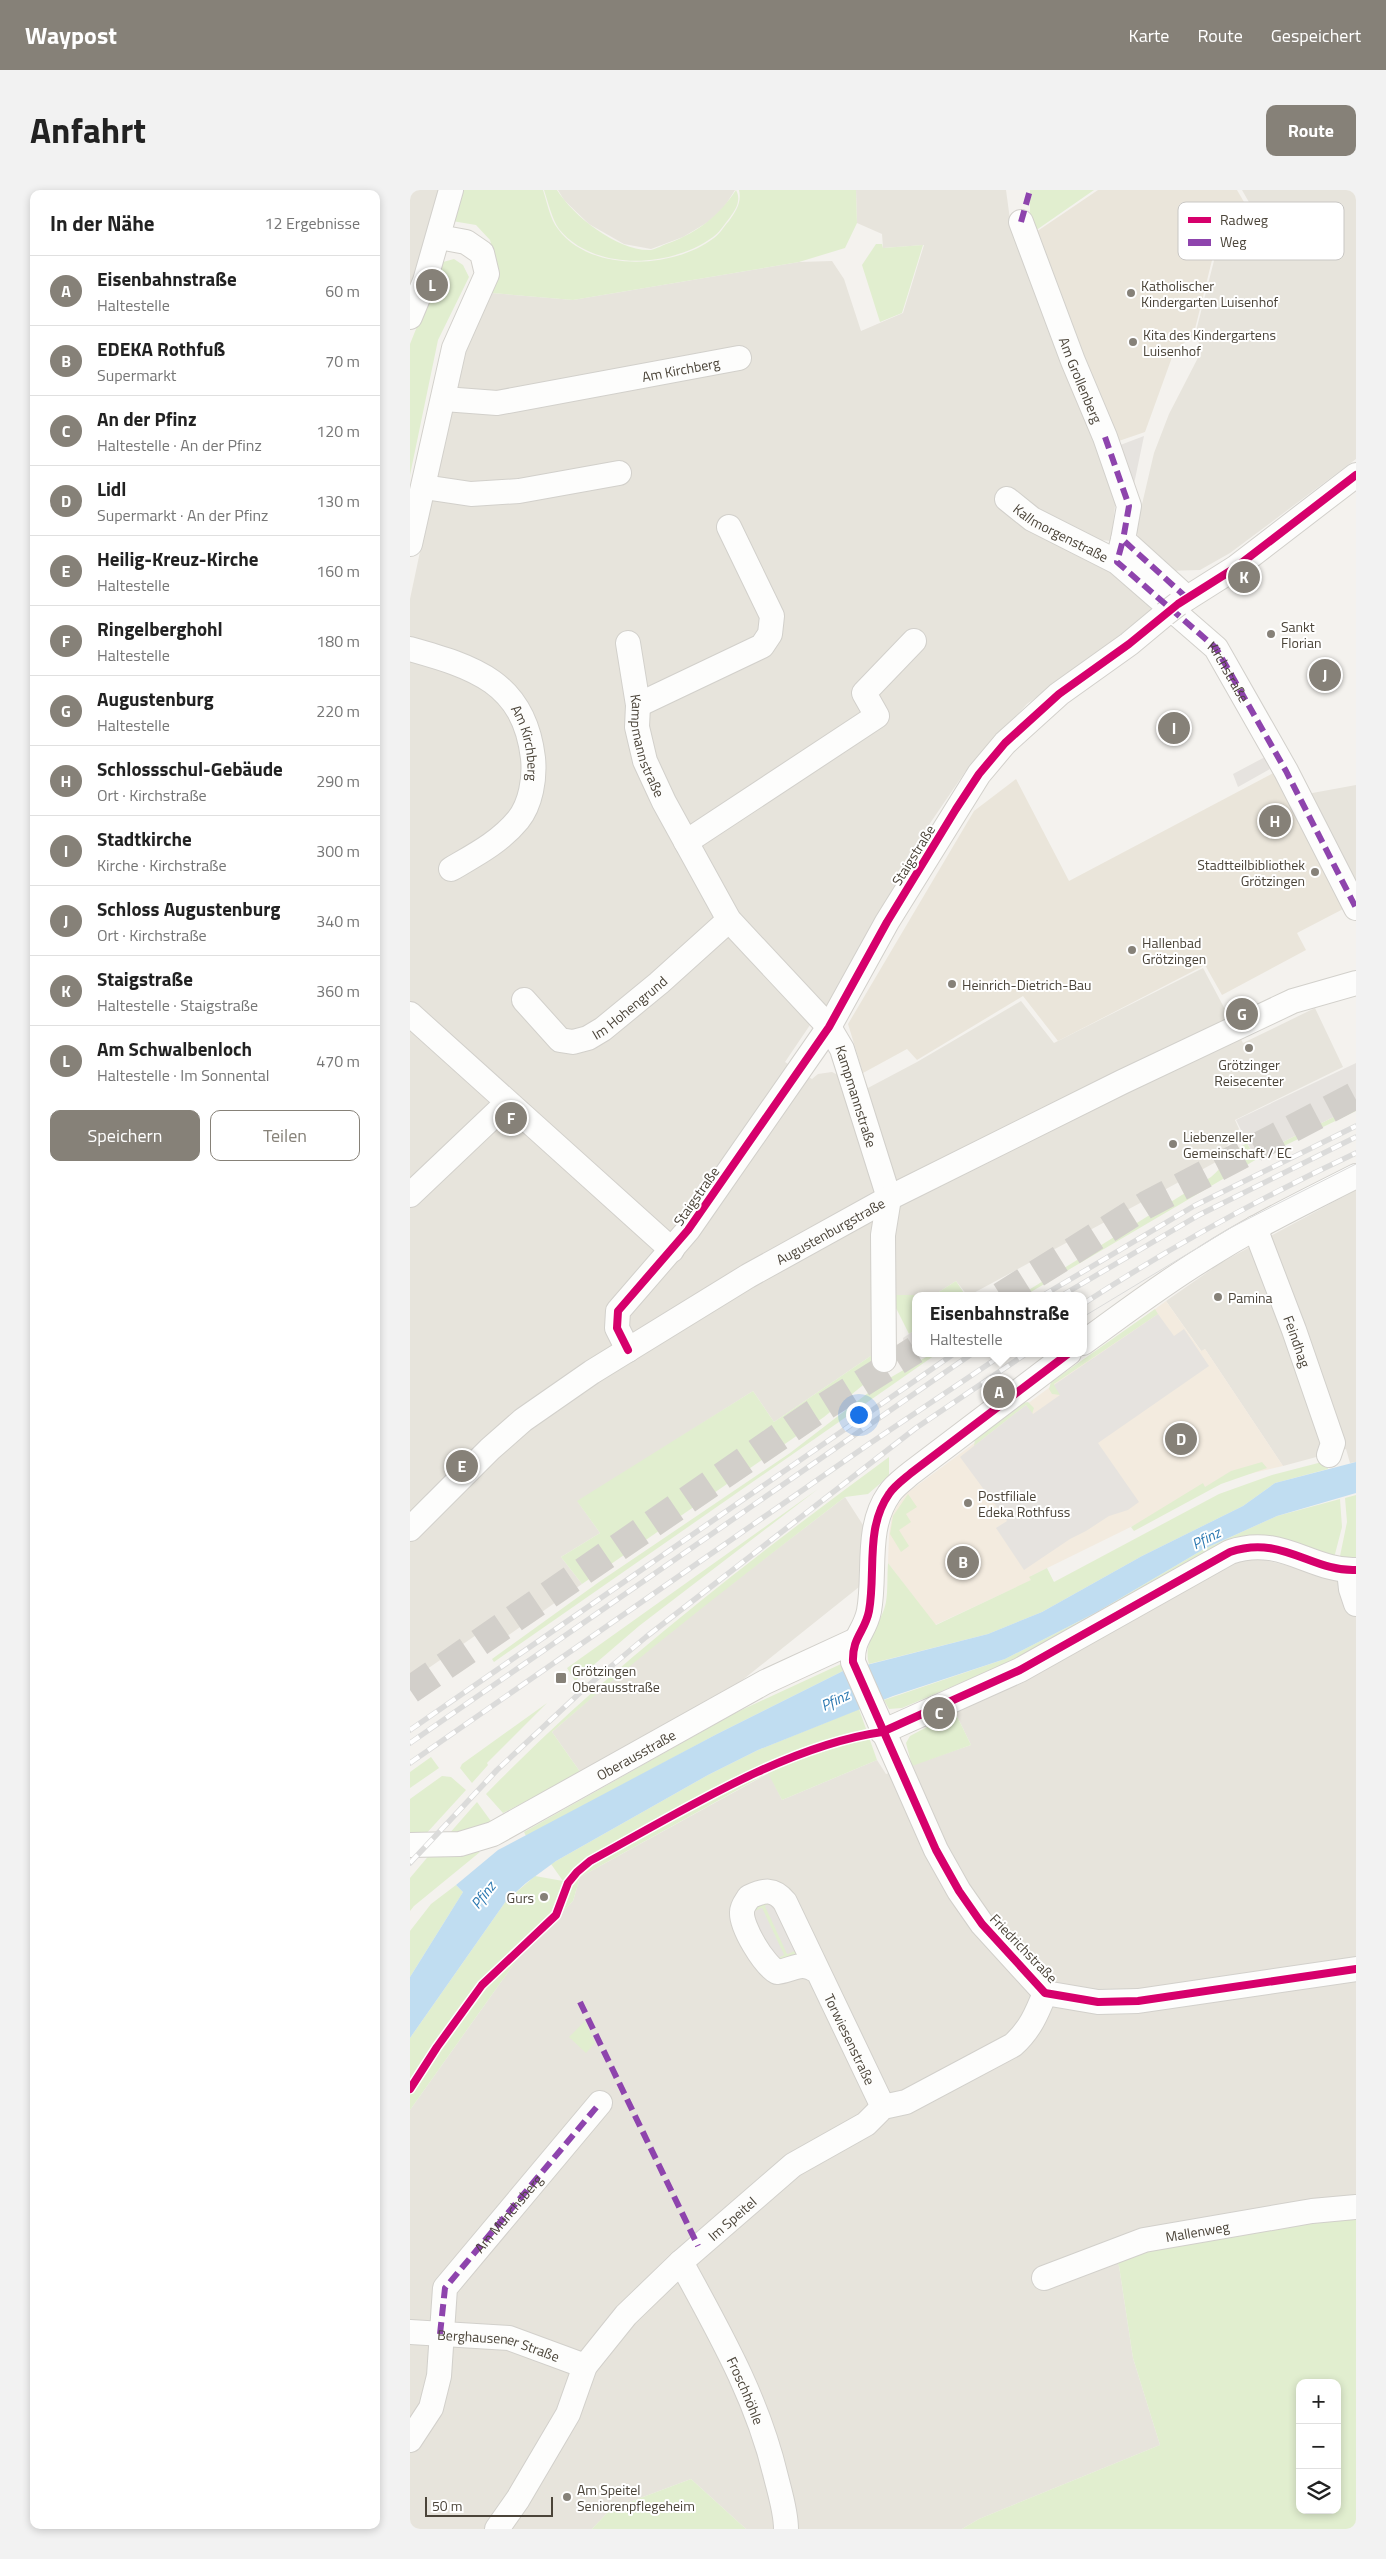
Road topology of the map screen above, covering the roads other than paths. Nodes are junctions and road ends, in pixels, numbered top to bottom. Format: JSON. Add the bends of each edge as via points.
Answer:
{"nodes":[{"id":1,"x":451,"y":190,"type":"edge"},
{"id":2,"x":1021,"y":222,"type":"dead end"},
{"id":3,"x":439,"y":237,"type":"junction"},
{"id":4,"x":410,"y":317,"type":"edge"},
{"id":5,"x":739,"y":358,"type":"dead end"},
{"id":6,"x":444,"y":399,"type":"junction"},
{"id":7,"x":620,"y":472,"type":"dead end"},
{"id":8,"x":1356,"y":475,"type":"edge"},
{"id":9,"x":424,"y":486,"type":"junction"},
{"id":10,"x":1007,"y":499,"type":"dead end"},
{"id":11,"x":729,"y":526,"type":"dead end"},
{"id":12,"x":410,"y":544,"type":"edge"},
{"id":13,"x":1120,"y":551,"type":"junction"},
{"id":14,"x":1177,"y":605,"type":"junction"},
{"id":15,"x":914,"y":641,"type":"dead end"},
{"id":16,"x":628,"y":643,"type":"dead end"},
{"id":17,"x":410,"y":648,"type":"edge"},
{"id":18,"x":638,"y":705,"type":"junction"},
{"id":19,"x":686,"y":842,"type":"junction"},
{"id":20,"x":451,"y":869,"type":"dead end"},
{"id":21,"x":1356,"y":908,"type":"edge"},
{"id":22,"x":729,"y":920,"type":"junction"},
{"id":23,"x":1356,"y":967,"type":"edge"},
{"id":24,"x":1356,"y":983,"type":"edge"},
{"id":25,"x":524,"y":1000,"type":"dead end"},
{"id":26,"x":1293,"y":1001,"type":"junction"},
{"id":27,"x":410,"y":1014,"type":"edge"},
{"id":28,"x":829,"y":1028,"type":"junction"},
{"id":29,"x":507,"y":1103,"type":"junction"},
{"id":30,"x":1356,"y":1176,"type":"edge"},
{"id":31,"x":410,"y":1195,"type":"edge"},
{"id":32,"x":889,"y":1198,"type":"junction"},
{"id":33,"x":1255,"y":1228,"type":"junction"},
{"id":34,"x":672,"y":1250,"type":"junction"},
{"id":35,"x":1087,"y":1340,"type":"edge"},
{"id":36,"x":628,"y":1350,"type":"junction"},
{"id":37,"x":1064,"y":1357,"type":"edge"},
{"id":38,"x":884,"y":1360,"type":"dead end"},
{"id":39,"x":1329,"y":1455,"type":"dead end"},
{"id":40,"x":410,"y":1529,"type":"edge"},
{"id":41,"x":1352,"y":1571,"type":"edge"},
{"id":42,"x":1356,"y":1604,"type":"edge"},
{"id":43,"x":854,"y":1651,"type":"junction"},
{"id":44,"x":879,"y":1724,"type":"junction"},
{"id":45,"x":410,"y":1845,"type":"edge"},
{"id":46,"x":1356,"y":1969,"type":"edge"},
{"id":47,"x":817,"y":1971,"type":"dead end"},
{"id":48,"x":1045,"y":1993,"type":"junction"},
{"id":49,"x":600,"y":2102,"type":"dead end"},
{"id":50,"x":883,"y":2107,"type":"junction"},
{"id":51,"x":1356,"y":2207,"type":"edge"},
{"id":52,"x":681,"y":2262,"type":"junction"},
{"id":53,"x":1044,"y":2278,"type":"dead end"},
{"id":54,"x":410,"y":2332,"type":"edge"},
{"id":55,"x":440,"y":2334,"type":"junction"},
{"id":56,"x":585,"y":2366,"type":"junction"},
{"id":57,"x":410,"y":2440,"type":"edge"},
{"id":58,"x":496,"y":2529,"type":"edge"},
{"id":59,"x":786,"y":2529,"type":"edge"}],
"edges":[{"from":1,"to":3,"type":"street"},
{"from":2,"to":13,"type":"street","name":"Am Grollenberg","via":[[1129,506]]},
{"from":3,"to":4,"type":"street"},
{"from":3,"to":6,"type":"street","via":[[466,242],[482,253],[487,274],[454,348]]},
{"from":5,"to":6,"type":"street","name":"Am Kirchberg","via":[[498,403]]},
{"from":6,"to":9,"type":"street"},
{"from":7,"to":9,"type":"street","via":[[519,492],[471,494]]},
{"from":8,"to":14,"type":"street","name":"Staigstraße","via":[[1235,568]]},
{"from":9,"to":12,"type":"street"},
{"from":10,"to":13,"type":"street","name":"Kallmorgenstraße","via":[[1032,520]]},
{"from":11,"to":18,"type":"street","via":[[772,616],[770,634],[762,646]]},
{"from":13,"to":14,"type":"street"},
{"from":13,"to":21,"type":"street","name":"Kirchstraße","via":[[1216,648],[1286,771]]},
{"from":14,"to":28,"type":"street","name":"Staigstraße","via":[[1059,694],[1005,743],[986,766],[887,922]]},
{"from":15,"to":19,"type":"street","via":[[864,693],[877,716]]},
{"from":16,"to":18,"type":"street","name":"Kampmannstraße"},
{"from":17,"to":20,"type":"street","name":"Am Kirchberg","via":[[461,663],[502,690],[526,725],[531,744],[534,774],[519,818],[503,836]]},
{"from":18,"to":19,"type":"street","name":"Kampmannstraße","via":[[637,727],[645,761]]},
{"from":19,"to":22,"type":"street","name":"Kampmannstraße"},
{"from":22,"to":25,"type":"street","name":"Im Hohengrund","via":[[659,983],[588,1038],[573,1042],[560,1040]]},
{"from":22,"to":28,"type":"street","name":"Kampmannstraße"},
{"from":23,"to":26,"type":"street","name":"Augustenburgstraße"},
{"from":24,"to":26,"type":"street","name":"Augustenburgstraße"},
{"from":26,"to":32,"type":"street","name":"Augustenburgstraße"},
{"from":27,"to":29,"type":"street"},
{"from":28,"to":32,"type":"street","name":"Kampmannstraße","via":[[842,1049]]},
{"from":28,"to":34,"type":"street","name":"Staigstraße"},
{"from":29,"to":31,"type":"street"},
{"from":29,"to":34,"type":"street"},
{"from":30,"to":33,"type":"street"},
{"from":32,"to":36,"type":"street","name":"Augustenburgstraße","via":[[748,1276]]},
{"from":32,"to":38,"type":"street","name":"Kampmannstraße","via":[[883,1235]]},
{"from":33,"to":35,"type":"street","via":[[1159,1288]]},
{"from":33,"to":39,"type":"street","name":"Feindhag","via":[[1333,1443]]},
{"from":34,"to":36,"type":"street","name":"Staigstraße","via":[[618,1311],[617,1328]]},
{"from":36,"to":40,"type":"street","name":"Augustenburgstraße","via":[[523,1420]]},
{"from":37,"to":43,"type":"street","via":[[890,1492],[881,1506],[875,1527],[869,1612]]},
{"from":41,"to":42,"type":"street","via":[[1350,1590]]},
{"from":41,"to":44,"type":"street","via":[[1285,1551],[1244,1547],[1020,1670]]},
{"from":43,"to":44,"type":"street","name":"Friedrichstraße"},
{"from":43,"to":45,"type":"street","name":"Oberausstraße","via":[[765,1682],[507,1828],[471,1842]]},
{"from":44,"to":48,"type":"street","name":"Friedrichstraße","via":[[936,1850],[959,1891],[982,1924]]},
{"from":46,"to":48,"type":"street","name":"Friedrichstraße","via":[[1138,2001],[1098,2002]]},
{"from":47,"to":50,"type":"street","name":"Torwiesenstraße"},
{"from":48,"to":50,"type":"street","via":[[1025,2034],[1013,2045],[906,2102]]},
{"from":49,"to":55,"type":"street","name":"Am Münchsberg","via":[[445,2288]]},
{"from":50,"to":52,"type":"street","name":"Im Speitel","via":[[866,2124],[793,2165]]},
{"from":51,"to":53,"type":"street","name":"Mallenweg","via":[[1312,2210],[1144,2240]]},
{"from":52,"to":56,"type":"street","name":"Im Speitel","via":[[626,2315]]},
{"from":52,"to":59,"type":"street","name":"Froschhöhle","via":[[739,2369],[749,2394],[773,2464]]},
{"from":54,"to":55,"type":"street","name":"Berghausener Straße"},
{"from":55,"to":56,"type":"street","name":"Berghausener Straße","via":[[509,2338]]},
{"from":55,"to":57,"type":"street","name":"Am Münchsberg","via":[[439,2376],[431,2408]]},
{"from":56,"to":58,"type":"street","name":"Im Speitel","via":[[568,2414],[518,2500]]}]}
